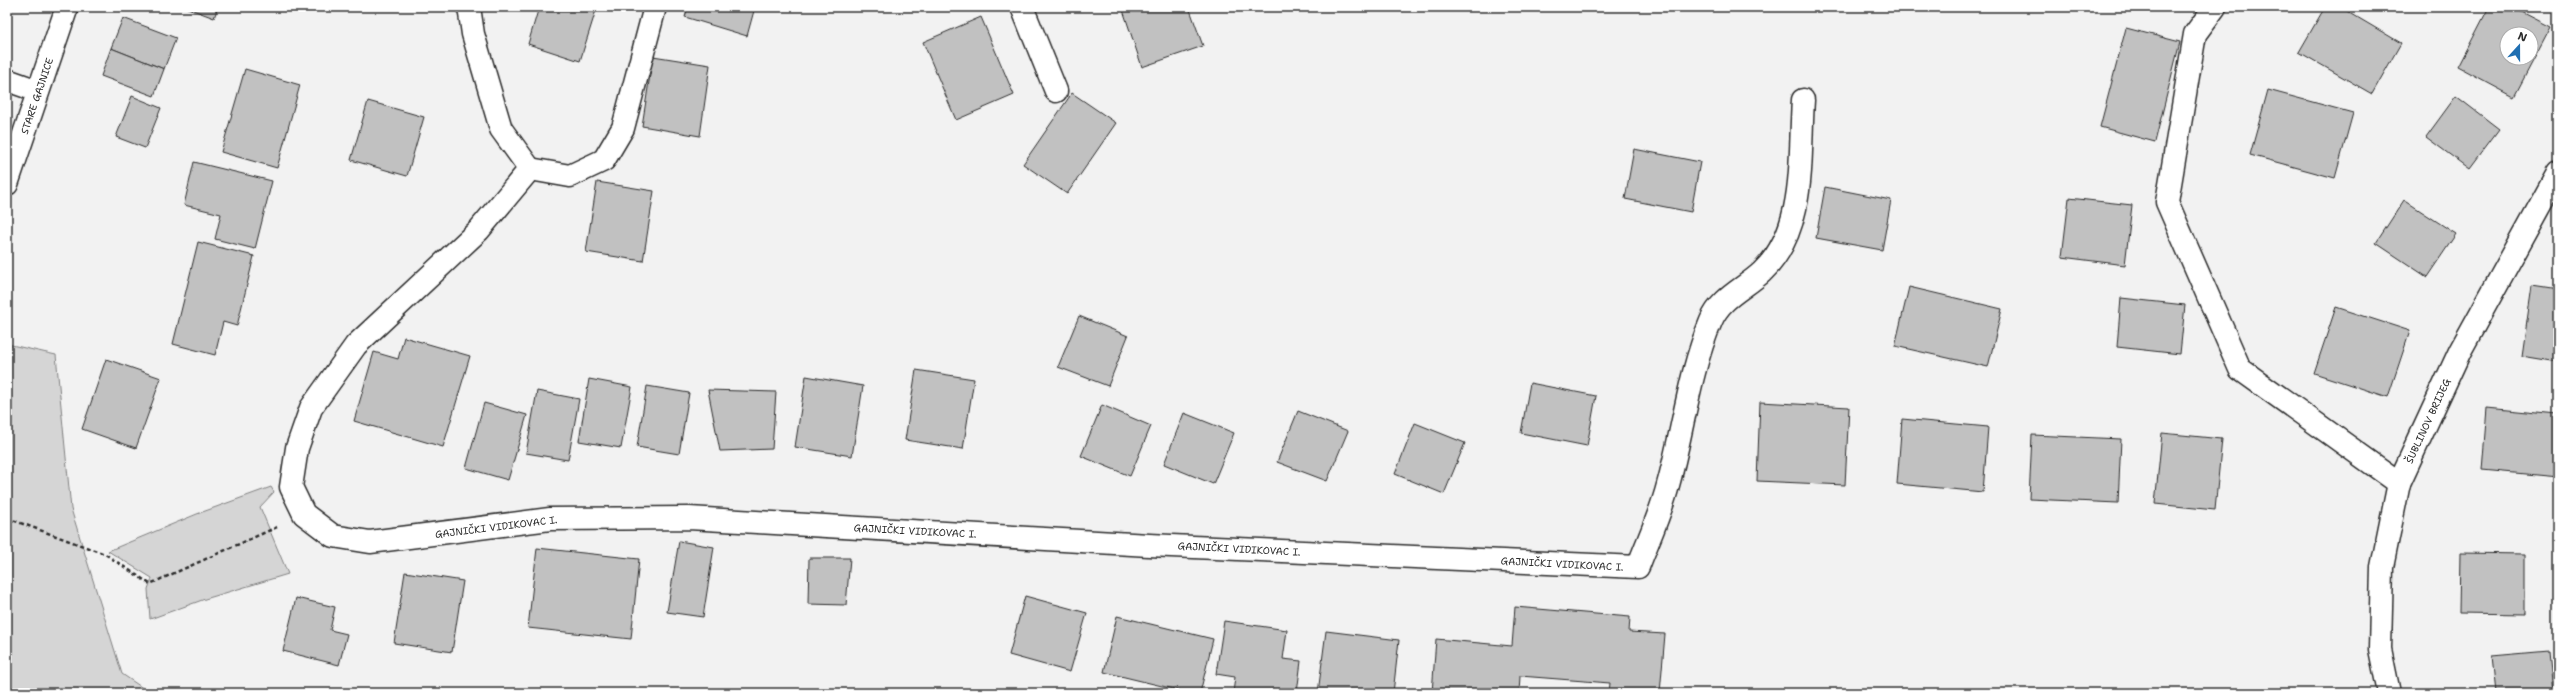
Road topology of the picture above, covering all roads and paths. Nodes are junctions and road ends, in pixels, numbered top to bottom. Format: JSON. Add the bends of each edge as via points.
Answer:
{"nodes":[{"id":1,"x":67,"y":7,"type":"edge"},
{"id":2,"x":468,"y":7,"type":"edge"},
{"id":3,"x":655,"y":7,"type":"edge"},
{"id":4,"x":1022,"y":7,"type":"edge"},
{"id":5,"x":2215,"y":7,"type":"edge"},
{"id":6,"x":7,"y":80,"type":"edge"},
{"id":7,"x":38,"y":91,"type":"junction"},
{"id":8,"x":1056,"y":91,"type":"dead end"},
{"id":9,"x":1803,"y":100,"type":"dead end"},
{"id":10,"x":530,"y":169,"type":"junction"},
{"id":11,"x":2558,"y":173,"type":"edge"},
{"id":12,"x":7,"y":184,"type":"edge"},
{"id":13,"x":2399,"y":483,"type":"junction"},
{"id":14,"x":304,"y":514,"type":"junction"},
{"id":15,"x":7,"y":518,"type":"edge"},
{"id":16,"x":2389,"y":693,"type":"edge"}],
"edges":[{"from":1,"to":7,"type":"street","name":"STARE GAJNICE"},
{"from":2,"to":10,"type":"street","via":[[501,129]]},
{"from":3,"to":10,"type":"street","via":[[622,128],[604,160],[570,176]]},
{"from":4,"to":8,"type":"street"},
{"from":5,"to":13,"type":"street","via":[[2195,34],[2168,202],[2240,369]]},
{"from":6,"to":7,"type":"street"},
{"from":7,"to":12,"type":"street","name":"STARE GAJNICE"},
{"from":9,"to":14,"type":"street","name":"GAJNIČKI VIDIKOVAC I.","via":[[1796,206],[1784,244],[1762,272],[1721,303],[1712,319],[1700,348],[1668,486],[1638,567],[1149,545],[689,518],[550,519],[370,542],[333,536]]},
{"from":10,"to":14,"type":"street","name":"GAJNIČKI VIDIKOVAC I.","via":[[479,230],[356,345],[311,408],[297,448],[290,488]]},
{"from":11,"to":13,"type":"street","name":"ŠUBLINOV BRIJEG","via":[[2460,351]]},
{"from":13,"to":16,"type":"street","name":"ŠUBLINOV BRIJEG","via":[[2382,567],[2380,649]]},
{"from":14,"to":15,"type":"path","via":[[150,584],[105,554]]}]}
